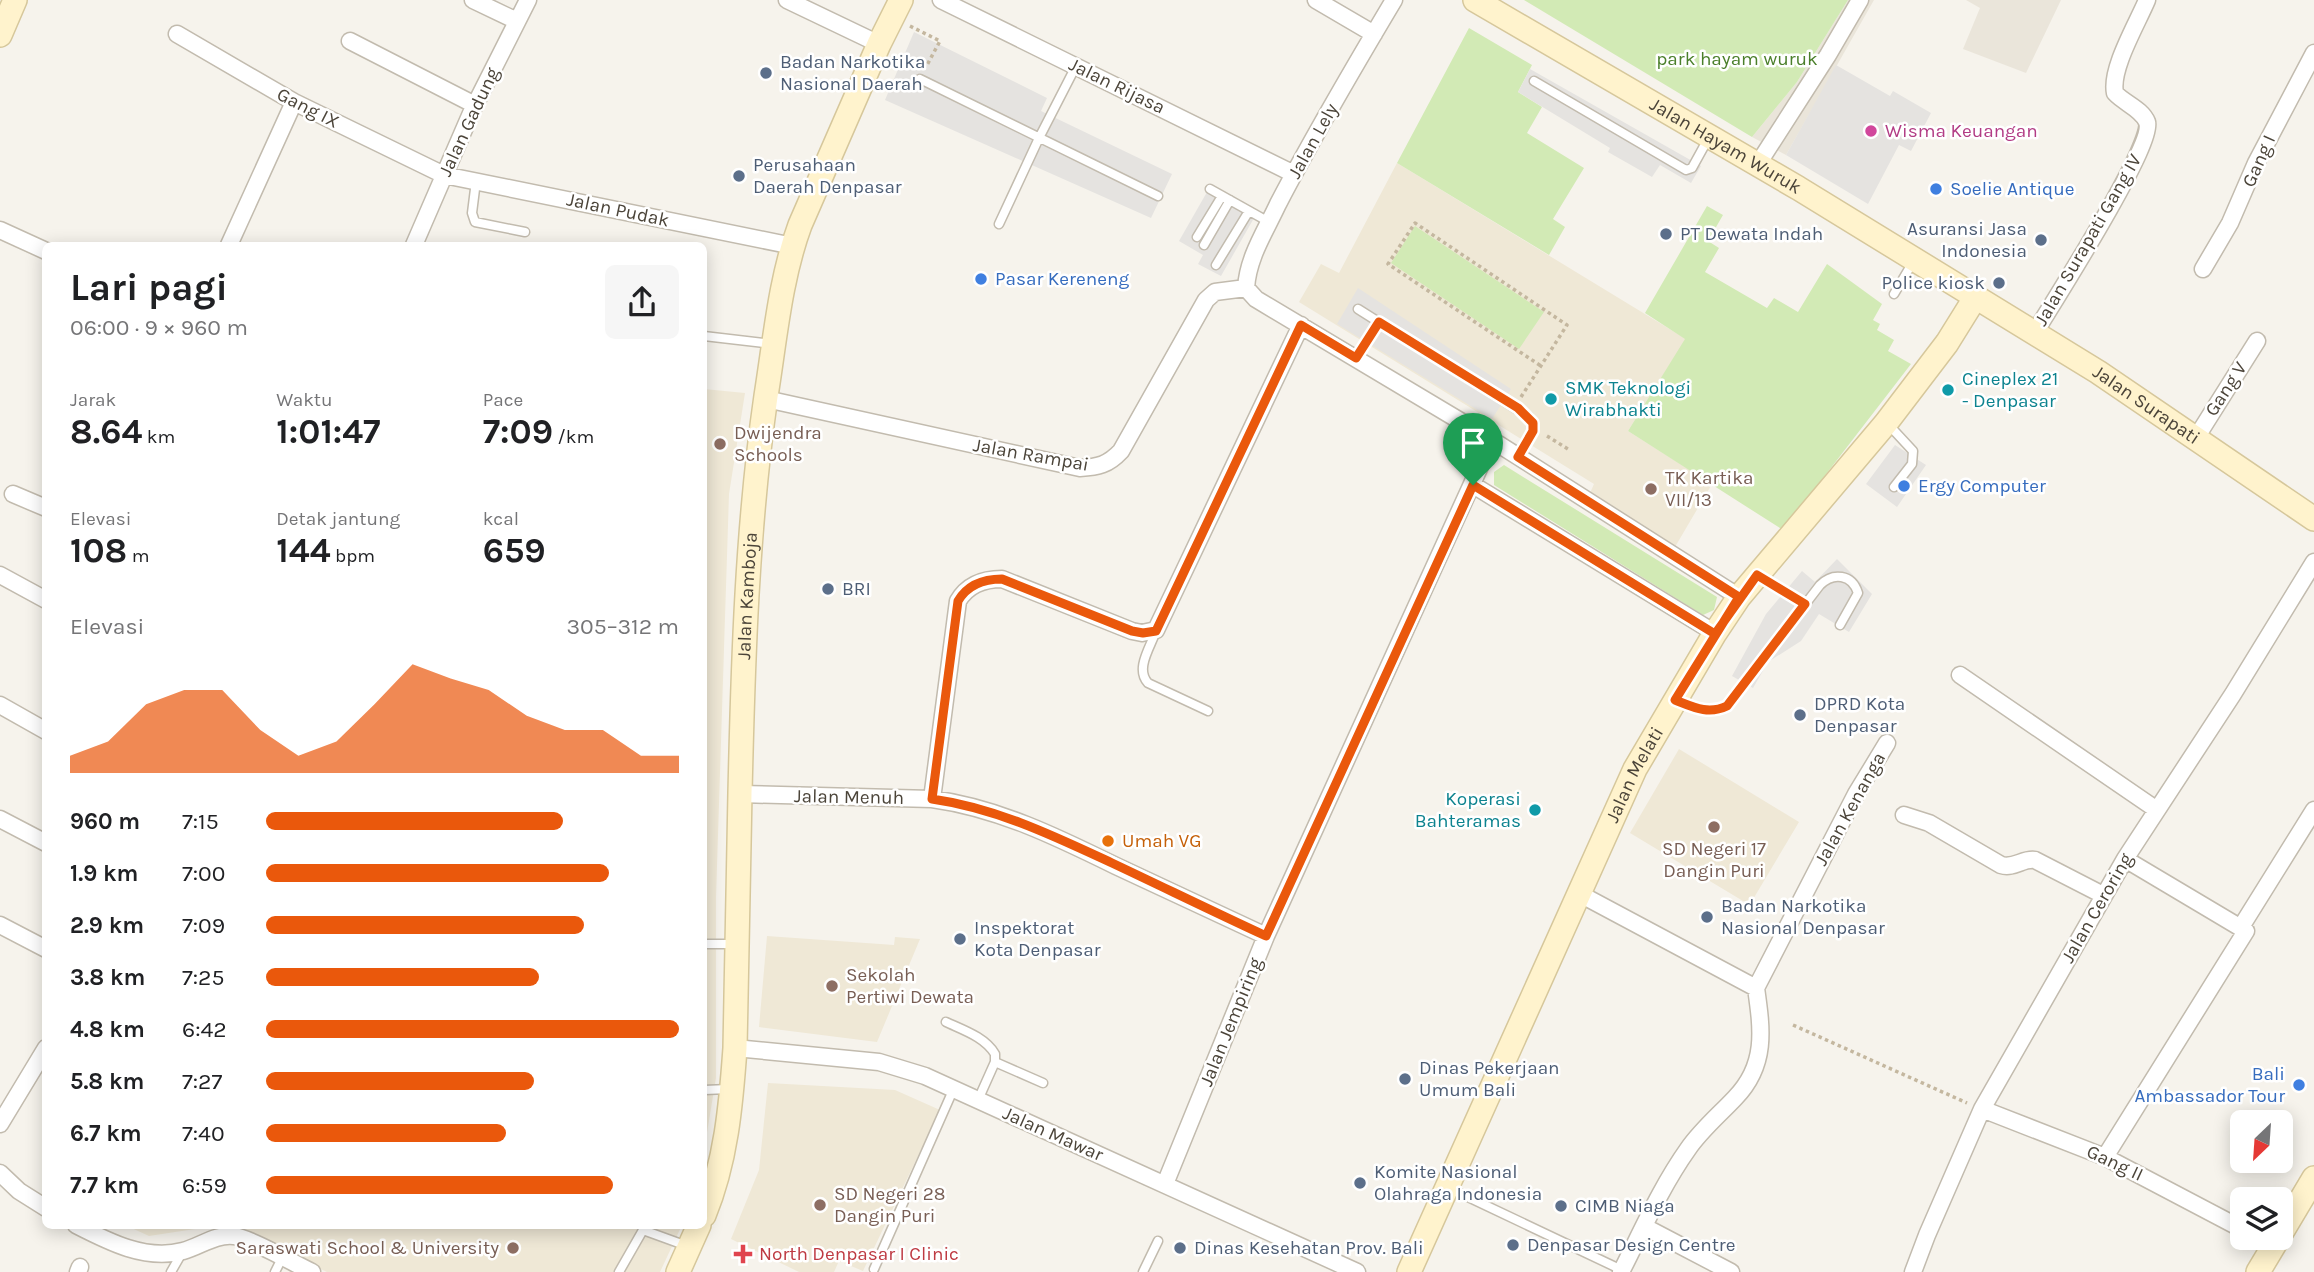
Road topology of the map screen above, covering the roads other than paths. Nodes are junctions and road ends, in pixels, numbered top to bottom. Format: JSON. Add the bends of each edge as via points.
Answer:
{"nodes":[{"id":1,"x":15,"y":0,"type":"edge"},
{"id":2,"x":472,"y":0,"type":"edge"},
{"id":3,"x":528,"y":0,"type":"edge"},
{"id":4,"x":941,"y":0,"type":"edge"},
{"id":5,"x":1316,"y":0,"type":"edge"},
{"id":6,"x":1394,"y":0,"type":"edge"},
{"id":7,"x":1475,"y":0,"type":"edge"},
{"id":8,"x":1860,"y":0,"type":"edge"},
{"id":9,"x":2147,"y":0,"type":"edge"},
{"id":10,"x":792,"y":1,"type":"edge"},
{"id":11,"x":897,"y":9,"type":"edge"},
{"id":12,"x":517,"y":21,"type":"junction"},
{"id":13,"x":177,"y":34,"type":"dead end"},
{"id":14,"x":1374,"y":34,"type":"junction"},
{"id":15,"x":0,"y":35,"type":"edge"},
{"id":16,"x":350,"y":40,"type":"dead end"},
{"id":17,"x":879,"y":44,"type":"junction"},
{"id":18,"x":2314,"y":53,"type":"edge"},
{"id":19,"x":1076,"y":66,"type":"junction"},
{"id":20,"x":920,"y":79,"type":"road end"},
{"id":21,"x":1534,"y":81,"type":"dead end"},
{"id":22,"x":294,"y":102,"type":"junction"},
{"id":23,"x":475,"y":105,"type":"junction"},
{"id":24,"x":1709,"y":136,"type":"junction"},
{"id":25,"x":1039,"y":138,"type":"junction"},
{"id":26,"x":1758,"y":164,"type":"junction"},
{"id":27,"x":1294,"y":174,"type":"junction"},
{"id":28,"x":444,"y":175,"type":"junction"},
{"id":29,"x":475,"y":181,"type":"junction"},
{"id":30,"x":1210,"y":189,"type":"dead end"},
{"id":31,"x":1157,"y":196,"type":"dead end"},
{"id":32,"x":1226,"y":198,"type":"junction"},
{"id":33,"x":1248,"y":211,"type":"junction"},
{"id":34,"x":1269,"y":222,"type":"junction"},
{"id":35,"x":999,"y":224,"type":"dead end"},
{"id":36,"x":0,"y":230,"type":"edge"},
{"id":37,"x":525,"y":232,"type":"dead end"},
{"id":38,"x":1197,"y":237,"type":"dead end"},
{"id":39,"x":230,"y":242,"type":"edge"},
{"id":40,"x":415,"y":242,"type":"edge"},
{"id":41,"x":1204,"y":245,"type":"dead end"},
{"id":42,"x":793,"y":246,"type":"junction"},
{"id":43,"x":42,"y":249,"type":"edge"},
{"id":44,"x":1914,"y":260,"type":"junction"},
{"id":45,"x":1216,"y":265,"type":"dead end"},
{"id":46,"x":2203,"y":269,"type":"dead end"},
{"id":47,"x":1246,"y":288,"type":"junction"},
{"id":48,"x":1894,"y":294,"type":"dead end"},
{"id":49,"x":1975,"y":298,"type":"junction"},
{"id":50,"x":1358,"y":309,"type":"dead end"},
{"id":51,"x":1379,"y":322,"type":"junction"},
{"id":52,"x":1301,"y":325,"type":"junction"},
{"id":53,"x":2034,"y":334,"type":"junction"},
{"id":54,"x":707,"y":336,"type":"edge"},
{"id":55,"x":2257,"y":341,"type":"dead end"},
{"id":56,"x":775,"y":344,"type":"junction"},
{"id":57,"x":1356,"y":358,"type":"junction"},
{"id":58,"x":766,"y":399,"type":"junction"},
{"id":59,"x":1886,"y":423,"type":"junction"},
{"id":60,"x":2196,"y":438,"type":"junction"},
{"id":61,"x":1492,"y":440,"type":"junction"},
{"id":62,"x":1518,"y":457,"type":"junction"},
{"id":63,"x":1473,"y":485,"type":"junction"},
{"id":64,"x":1894,"y":487,"type":"dead end"},
{"id":65,"x":13,"y":494,"type":"dead end"},
{"id":66,"x":42,"y":506,"type":"edge"},
{"id":67,"x":2314,"y":519,"type":"edge"},
{"id":68,"x":2314,"y":562,"type":"edge"},
{"id":69,"x":1757,"y":575,"type":"junction"},
{"id":70,"x":0,"y":576,"type":"edge"},
{"id":71,"x":1739,"y":597,"type":"junction"},
{"id":72,"x":42,"y":598,"type":"edge"},
{"id":73,"x":1805,"y":604,"type":"junction"},
{"id":74,"x":1840,"y":625,"type":"dead end"},
{"id":75,"x":1156,"y":631,"type":"junction"},
{"id":76,"x":1715,"y":634,"type":"junction"},
{"id":77,"x":1960,"y":675,"type":"dead end"},
{"id":78,"x":1675,"y":700,"type":"junction"},
{"id":79,"x":0,"y":705,"type":"edge"},
{"id":80,"x":1208,"y":711,"type":"dead end"},
{"id":81,"x":42,"y":729,"type":"edge"},
{"id":82,"x":1887,"y":743,"type":"dead end"},
{"id":83,"x":740,"y":794,"type":"junction"},
{"id":84,"x":932,"y":799,"type":"junction"},
{"id":85,"x":2157,"y":810,"type":"junction"},
{"id":86,"x":2314,"y":810,"type":"edge"},
{"id":87,"x":1904,"y":815,"type":"dead end"},
{"id":88,"x":0,"y":819,"type":"edge"},
{"id":89,"x":42,"y":842,"type":"edge"},
{"id":90,"x":2125,"y":859,"type":"junction"},
{"id":91,"x":1578,"y":894,"type":"junction"},
{"id":92,"x":2103,"y":895,"type":"junction"},
{"id":93,"x":0,"y":925,"type":"edge"},
{"id":94,"x":2241,"y":927,"type":"junction"},
{"id":95,"x":1266,"y":936,"type":"junction"},
{"id":96,"x":707,"y":944,"type":"edge"},
{"id":97,"x":736,"y":944,"type":"junction"},
{"id":98,"x":42,"y":947,"type":"edge"},
{"id":99,"x":1756,"y":988,"type":"junction"},
{"id":100,"x":946,"y":1023,"type":"dead end"},
{"id":101,"x":735,"y":1048,"type":"junction"},
{"id":102,"x":42,"y":1055,"type":"edge"},
{"id":103,"x":995,"y":1062,"type":"junction"},
{"id":104,"x":1043,"y":1083,"type":"dead end"},
{"id":105,"x":954,"y":1088,"type":"junction"},
{"id":106,"x":732,"y":1089,"type":"junction"},
{"id":107,"x":707,"y":1090,"type":"edge"},
{"id":108,"x":978,"y":1100,"type":"junction"},
{"id":109,"x":1982,"y":1110,"type":"junction"},
{"id":110,"x":0,"y":1124,"type":"edge"},
{"id":111,"x":2105,"y":1157,"type":"junction"},
{"id":112,"x":0,"y":1173,"type":"edge"},
{"id":113,"x":2314,"y":1178,"type":"edge"},
{"id":114,"x":1165,"y":1184,"type":"junction"},
{"id":115,"x":1448,"y":1187,"type":"junction"},
{"id":116,"x":42,"y":1205,"type":"edge"},
{"id":117,"x":707,"y":1205,"type":"edge"},
{"id":118,"x":2293,"y":1209,"type":"edge"},
{"id":119,"x":2230,"y":1223,"type":"edge"},
{"id":120,"x":1645,"y":1227,"type":"junction"},
{"id":121,"x":84,"y":1229,"type":"edge"},
{"id":122,"x":644,"y":1229,"type":"edge"},
{"id":123,"x":647,"y":1229,"type":"edge"},
{"id":124,"x":697,"y":1229,"type":"edge"},
{"id":125,"x":1158,"y":1241,"type":"dead end"},
{"id":126,"x":690,"y":1248,"type":"junction"},
{"id":127,"x":2269,"y":1250,"type":"edge"},
{"id":128,"x":183,"y":1251,"type":"junction"},
{"id":129,"x":278,"y":1265,"type":"edge"},
{"id":130,"x":874,"y":1269,"type":"dead end"},
{"id":131,"x":2263,"y":1270,"type":"edge"},
{"id":132,"x":1621,"y":1271,"type":"edge"},
{"id":133,"x":171,"y":1272,"type":"edge"},
{"id":134,"x":312,"y":1272,"type":"edge"},
{"id":135,"x":618,"y":1272,"type":"edge"},
{"id":136,"x":678,"y":1272,"type":"edge"},
{"id":137,"x":1143,"y":1272,"type":"edge"},
{"id":138,"x":1357,"y":1272,"type":"edge"},
{"id":139,"x":1409,"y":1272,"type":"edge"},
{"id":140,"x":1731,"y":1272,"type":"edge"},
{"id":141,"x":1913,"y":1272,"type":"edge"}],
"edges":[{"from":1,"to":15,"type":"street"},
{"from":2,"to":12,"type":"street"},
{"from":3,"to":12,"type":"street","name":"Jalan Gadung"},
{"from":4,"to":19,"type":"street","name":"Jalan Rijasa"},
{"from":5,"to":14,"type":"street"},
{"from":6,"to":14,"type":"street","name":"Jalan Lely"},
{"from":7,"to":24,"type":"street","name":"Jalan Hayam Wuruk"},
{"from":8,"to":26,"type":"street"},
{"from":9,"to":53,"type":"street","name":"Jalan Surapati Gang IV","via":[[2114,80],[2115,93],[2146,120],[2147,132]]},
{"from":10,"to":17,"type":"street"},
{"from":11,"to":17,"type":"street","name":"Jalan Kamboja"},
{"from":12,"to":23,"type":"street","name":"Jalan Gadung"},
{"from":13,"to":22,"type":"street","name":"Gang IX"},
{"from":14,"to":27,"type":"street","name":"Jalan Lely"},
{"from":16,"to":23,"type":"street"},
{"from":17,"to":42,"type":"street","name":"Jalan Kamboja"},
{"from":18,"to":46,"type":"street","name":"Gang I"},
{"from":19,"to":25,"type":"lane"},
{"from":19,"to":27,"type":"street","name":"Jalan Rijasa"},
{"from":20,"to":25,"type":"lane"},
{"from":21,"to":24,"type":"lane","via":[[1686,170],[1692,168]]},
{"from":22,"to":28,"type":"street","name":"Gang IX"},
{"from":22,"to":39,"type":"street"},
{"from":23,"to":28,"type":"street","name":"Jalan Gadung"},
{"from":24,"to":26,"type":"street","name":"Jalan Hayam Wuruk"},
{"from":25,"to":31,"type":"lane"},
{"from":25,"to":35,"type":"lane"},
{"from":26,"to":44,"type":"street","name":"Jalan Hayam Wuruk"},
{"from":27,"to":34,"type":"street","name":"Jalan Lely"},
{"from":28,"to":29,"type":"street","name":"Jalan Pudak"},
{"from":28,"to":40,"type":"street","name":"Jalan Gadung"},
{"from":29,"to":37,"type":"lane","via":[[475,222]]},
{"from":29,"to":42,"type":"street","name":"Jalan Pudak"},
{"from":30,"to":32,"type":"lane"},
{"from":32,"to":33,"type":"lane"},
{"from":32,"to":38,"type":"lane"},
{"from":32,"to":41,"type":"lane"},
{"from":33,"to":34,"type":"lane"},
{"from":33,"to":45,"type":"lane"},
{"from":34,"to":47,"type":"street","name":"Jalan Lely","via":[[1253,254]]},
{"from":36,"to":43,"type":"street"},
{"from":42,"to":56,"type":"street","name":"Jalan Kamboja"},
{"from":44,"to":48,"type":"lane"},
{"from":44,"to":49,"type":"street","name":"Jalan Hayam Wuruk"},
{"from":47,"to":52,"type":"street","via":[[1256,299]]},
{"from":47,"to":58,"type":"street","name":"Jalan Rampai","via":[[1214,292],[1206,300],[1121,451],[1098,467],[1080,468]]},
{"from":49,"to":53,"type":"street","name":"Jalan Surapati"},
{"from":49,"to":59,"type":"street","name":"Jalan Melati"},
{"from":50,"to":51,"type":"lane"},
{"from":51,"to":57,"type":"lane"},
{"from":51,"to":62,"type":"lane","via":[[1529,417],[1533,427]]},
{"from":52,"to":57,"type":"street"},
{"from":52,"to":75,"type":"street"},
{"from":53,"to":60,"type":"street","name":"Jalan Surapati"},
{"from":54,"to":56,"type":"lane"},
{"from":55,"to":60,"type":"street","name":"Gang V"},
{"from":56,"to":58,"type":"street","name":"Jalan Kamboja"},
{"from":57,"to":61,"type":"street"},
{"from":58,"to":83,"type":"street","name":"Jalan Kamboja","via":[[748,575]]},
{"from":59,"to":64,"type":"lane","via":[[1913,451],[1912,464]]},
{"from":59,"to":69,"type":"street","name":"Jalan Melati"},
{"from":60,"to":67,"type":"street","name":"Jalan Surapati"},
{"from":61,"to":62,"type":"street"},
{"from":61,"to":63,"type":"street","name":"Jalan Jempiring"},
{"from":62,"to":71,"type":"street"},
{"from":63,"to":76,"type":"street"},
{"from":63,"to":95,"type":"street","name":"Jalan Jempiring"},
{"from":65,"to":66,"type":"street"},
{"from":68,"to":85,"type":"street","name":"Jalan Ceroring"},
{"from":69,"to":71,"type":"street","name":"Jalan Melati"},
{"from":69,"to":73,"type":"lane"},
{"from":70,"to":72,"type":"street"},
{"from":71,"to":76,"type":"street","name":"Jalan Melati"},
{"from":73,"to":74,"type":"lane","via":[[1826,579],[1842,576],[1851,581],[1858,593]]},
{"from":73,"to":78,"type":"lane","via":[[1727,706],[1712,712]]},
{"from":75,"to":80,"type":"lane","via":[[1141,670],[1143,677]]},
{"from":75,"to":84,"type":"street","via":[[1132,631],[1002,579],[981,581],[962,594]]},
{"from":76,"to":78,"type":"street","name":"Jalan Melati"},
{"from":77,"to":85,"type":"street"},
{"from":78,"to":91,"type":"street","name":"Jalan Melati","via":[[1635,769]]},
{"from":79,"to":81,"type":"street"},
{"from":82,"to":99,"type":"street","name":"Jalan Kenanga"},
{"from":83,"to":84,"type":"street","name":"Jalan Menuh"},
{"from":83,"to":97,"type":"street","name":"Jalan Kamboja"},
{"from":84,"to":95,"type":"street","name":"Jalan Menuh","via":[[993,812],[1055,837]]},
{"from":85,"to":90,"type":"street","name":"Jalan Ceroring"},
{"from":86,"to":94,"type":"street"},
{"from":87,"to":92,"type":"street","via":[[1929,823],[2001,865],[2035,860]]},
{"from":88,"to":89,"type":"street"},
{"from":90,"to":92,"type":"street","name":"Jalan Ceroring"},
{"from":90,"to":94,"type":"street"},
{"from":91,"to":99,"type":"street"},
{"from":91,"to":115,"type":"street","name":"Jalan Melati"},
{"from":92,"to":109,"type":"street","name":"Jalan Ceroring"},
{"from":93,"to":98,"type":"street"},
{"from":94,"to":111,"type":"street","via":[[2245,934]]},
{"from":95,"to":114,"type":"street","name":"Jalan Jempiring"},
{"from":96,"to":97,"type":"lane"},
{"from":97,"to":101,"type":"street","name":"Jalan Kamboja"},
{"from":99,"to":120,"type":"street","via":[[1761,1050],[1752,1076],[1688,1149]]},
{"from":100,"to":103,"type":"lane","via":[[989,1045]]},
{"from":101,"to":105,"type":"street","name":"Jalan Mawar","via":[[879,1062]]},
{"from":101,"to":106,"type":"street","name":"Jalan Kamboja"},
{"from":102,"to":110,"type":"street"},
{"from":103,"to":104,"type":"lane"},
{"from":103,"to":108,"type":"lane"},
{"from":105,"to":108,"type":"street","name":"Jalan Mawar"},
{"from":105,"to":130,"type":"lane"},
{"from":106,"to":107,"type":"lane"},
{"from":106,"to":117,"type":"street","name":"Jalan Kamboja","via":[[726,1142]]},
{"from":108,"to":114,"type":"street","name":"Jalan Mawar"},
{"from":109,"to":111,"type":"street","name":"Gang II"},
{"from":109,"to":141,"type":"street","name":"Jalan Ceroring"},
{"from":111,"to":119,"type":"street","name":"Gang II"},
{"from":112,"to":116,"type":"street"},
{"from":113,"to":118,"type":"street"},
{"from":114,"to":138,"type":"street","name":"Jalan Mawar"},
{"from":115,"to":132,"type":"lane"},
{"from":115,"to":139,"type":"street","name":"Jalan Melati"},
{"from":120,"to":132,"type":"street"},
{"from":120,"to":140,"type":"street"},
{"from":121,"to":128,"type":"street","via":[[124,1248],[148,1253]]},
{"from":122,"to":135,"type":"lane"},
{"from":123,"to":126,"type":"lane"},
{"from":124,"to":126,"type":"street"},
{"from":125,"to":137,"type":"lane"},
{"from":126,"to":136,"type":"street"},
{"from":127,"to":131,"type":"street"},
{"from":128,"to":129,"type":"street","via":[[219,1236],[235,1236]]},
{"from":128,"to":133,"type":"lane"},
{"from":129,"to":134,"type":"street"}]}
